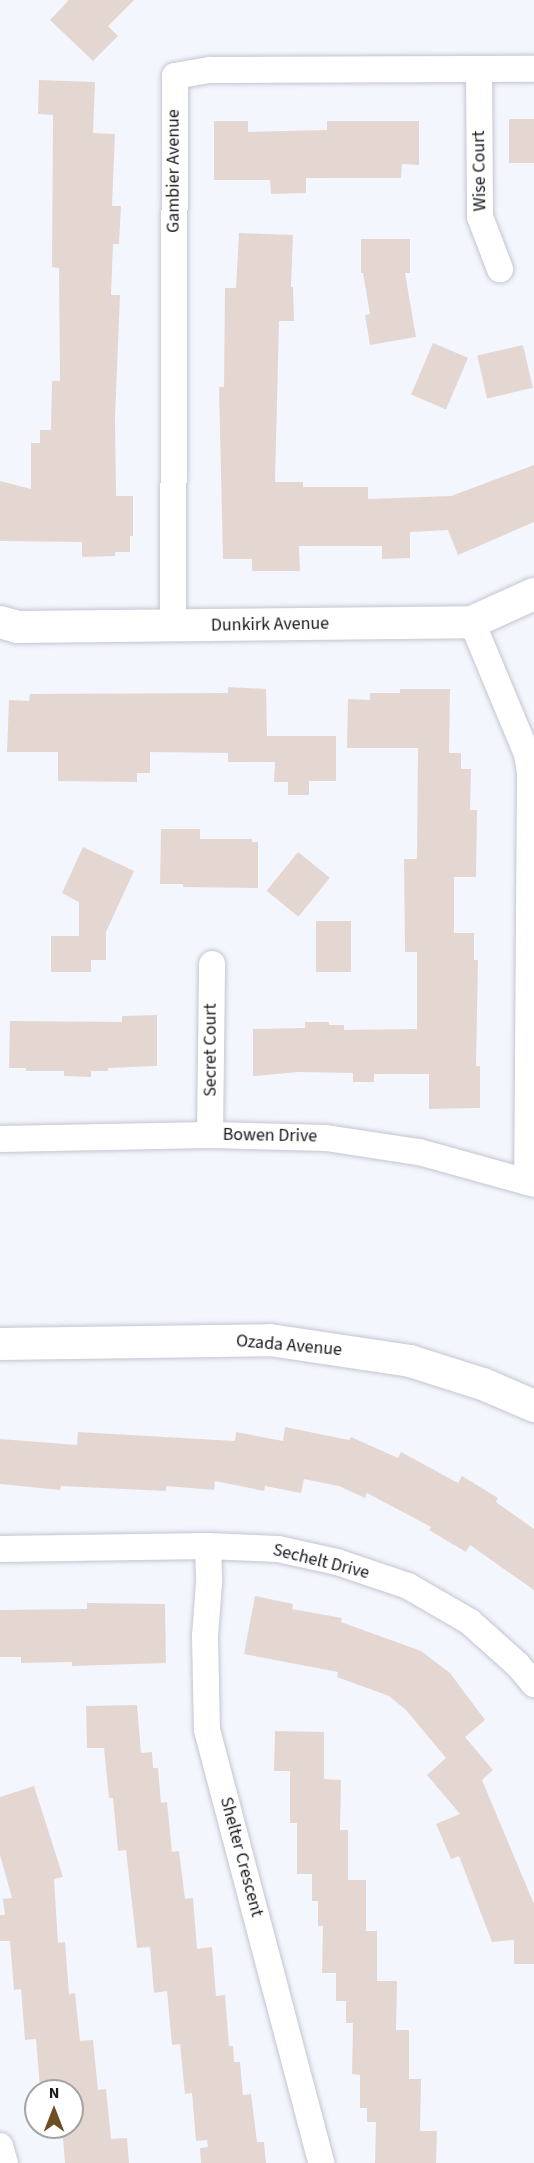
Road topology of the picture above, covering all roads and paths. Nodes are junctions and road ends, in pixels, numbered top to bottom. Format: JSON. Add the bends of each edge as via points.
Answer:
{"nodes":[{"id":1,"x":479,"y":69,"type":"junction"},
{"id":2,"x":534,"y":69,"type":"edge"},
{"id":3,"x":500,"y":269,"type":"dead end"},
{"id":4,"x":534,"y":594,"type":"edge"},
{"id":5,"x":0,"y":622,"type":"edge"},
{"id":6,"x":472,"y":622,"type":"junction"},
{"id":7,"x":173,"y":626,"type":"junction"},
{"id":8,"x":212,"y":964,"type":"dead end"},
{"id":9,"x":210,"y":1135,"type":"junction"},
{"id":10,"x":0,"y":1140,"type":"edge"},
{"id":11,"x":531,"y":1183,"type":"edge"},
{"id":12,"x":0,"y":1344,"type":"edge"},
{"id":13,"x":534,"y":1406,"type":"edge"},
{"id":14,"x":208,"y":1546,"type":"junction"},
{"id":15,"x":0,"y":1549,"type":"edge"},
{"id":16,"x":534,"y":1684,"type":"edge"},
{"id":17,"x":0,"y":2146,"type":"edge"},
{"id":18,"x":5,"y":2163,"type":"edge"},
{"id":19,"x":321,"y":2163,"type":"edge"}],
"edges":[{"from":1,"to":2,"type":"street","name":"Gambier Avenue"},
{"from":1,"to":3,"type":"street","name":"Wise Court","via":[[480,217]]},
{"from":1,"to":7,"type":"street","name":"Gambier Avenue","via":[[210,70],[174,76]]},
{"from":4,"to":6,"type":"street","name":"Dunkirk Avenue"},
{"from":5,"to":7,"type":"street","name":"Dunkirk Avenue","via":[[17,627]]},
{"from":6,"to":7,"type":"street","name":"Dunkirk Avenue"},
{"from":6,"to":11,"type":"street","via":[[527,754],[530,774]]},
{"from":8,"to":9,"type":"street","name":"Secret Court"},
{"from":9,"to":10,"type":"street","name":"Bowen Drive"},
{"from":9,"to":11,"type":"street","name":"Bowen Drive","via":[[338,1139],[418,1152]]},
{"from":12,"to":13,"type":"street","name":"Ozada Avenue","via":[[270,1340],[410,1361],[483,1384]]},
{"from":14,"to":15,"type":"street","name":"Sechelt Drive"},
{"from":14,"to":16,"type":"street","name":"Sechelt Drive","via":[[278,1549],[337,1562],[408,1586],[470,1622]]},
{"from":14,"to":19,"type":"street","name":"Shelter Crescent","via":[[207,1730]]},
{"from":17,"to":18,"type":"street"}]}
